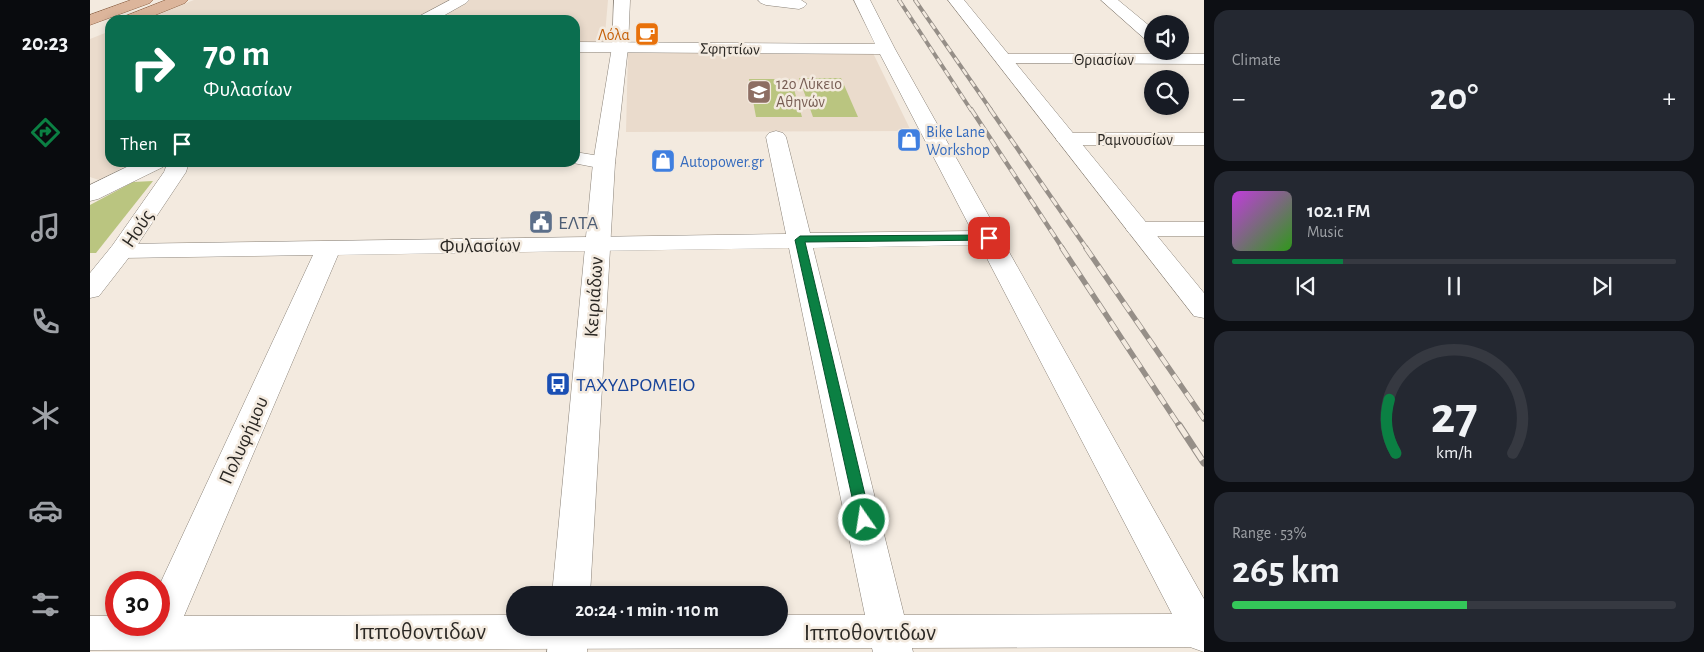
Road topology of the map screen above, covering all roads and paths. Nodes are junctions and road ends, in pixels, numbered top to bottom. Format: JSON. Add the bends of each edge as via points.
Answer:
{"nodes":[{"id":1,"x":145,"y":0,"type":"edge"},
{"id":2,"x":180,"y":0,"type":"edge"},
{"id":3,"x":462,"y":0,"type":"edge"},
{"id":4,"x":622,"y":0,"type":"edge"},
{"id":5,"x":766,"y":0,"type":"edge"},
{"id":6,"x":862,"y":0,"type":"edge"},
{"id":7,"x":956,"y":0,"type":"edge"},
{"id":8,"x":1109,"y":0,"type":"edge"},
{"id":9,"x":799,"y":4,"type":"dead end"},
{"id":10,"x":141,"y":15,"type":"edge"},
{"id":11,"x":434,"y":15,"type":"edge"},
{"id":12,"x":90,"y":20,"type":"edge"},
{"id":13,"x":105,"y":29,"type":"edge"},
{"id":14,"x":1144,"y":29,"type":"edge"},
{"id":15,"x":90,"y":35,"type":"edge"},
{"id":16,"x":580,"y":47,"type":"edge"},
{"id":17,"x":620,"y":47,"type":"junction"},
{"id":18,"x":886,"y":49,"type":"junction"},
{"id":19,"x":1144,"y":56,"type":"edge"},
{"id":20,"x":1189,"y":56,"type":"edge"},
{"id":21,"x":1204,"y":58,"type":"edge"},
{"id":22,"x":1004,"y":59,"type":"junction"},
{"id":23,"x":776,"y":137,"type":"dead end"},
{"id":24,"x":1066,"y":139,"type":"junction"},
{"id":25,"x":1204,"y":139,"type":"edge"},
{"id":26,"x":580,"y":159,"type":"edge"},
{"id":27,"x":604,"y":163,"type":"junction"},
{"id":28,"x":144,"y":167,"type":"edge"},
{"id":29,"x":177,"y":167,"type":"edge"},
{"id":30,"x":92,"y":192,"type":"edge"},
{"id":31,"x":1138,"y":229,"type":"junction"},
{"id":32,"x":1204,"y":229,"type":"edge"},
{"id":33,"x":989,"y":238,"type":"junction"},
{"id":34,"x":800,"y":240,"type":"junction"},
{"id":35,"x":598,"y":243,"type":"junction"},
{"id":36,"x":329,"y":248,"type":"junction"},
{"id":37,"x":121,"y":251,"type":"junction"},
{"id":38,"x":90,"y":290,"type":"edge"},
{"id":39,"x":1204,"y":310,"type":"edge"},
{"id":40,"x":572,"y":586,"type":"edge"},
{"id":41,"x":170,"y":603,"type":"edge"},
{"id":42,"x":506,"y":627,"type":"edge"},
{"id":43,"x":170,"y":632,"type":"edge"},
{"id":44,"x":90,"y":633,"type":"edge"},
{"id":45,"x":105,"y":633,"type":"edge"},
{"id":46,"x":1202,"y":633,"type":"edge"},
{"id":47,"x":770,"y":636,"type":"edge"},
{"id":48,"x":891,"y":642,"type":"edge"}],
"edges":[{"from":1,"to":12,"type":"main road"},
{"from":2,"to":10,"type":"main road"},
{"from":3,"to":11,"type":"street"},
{"from":4,"to":17,"type":"street","name":"Κειριάδων"},
{"from":5,"to":9,"type":"street"},
{"from":6,"to":18,"type":"street"},
{"from":7,"to":22,"type":"street"},
{"from":8,"to":14,"type":"street"},
{"from":13,"to":15,"type":"main road"},
{"from":16,"to":17,"type":"street","name":"Σφηττίων"},
{"from":17,"to":18,"type":"street","name":"Σφηττίων"},
{"from":17,"to":27,"type":"street","name":"Κειριάδων"},
{"from":18,"to":33,"type":"street"},
{"from":19,"to":22,"type":"street","name":"Θριασίων"},
{"from":20,"to":21,"type":"street","name":"Θριασίων"},
{"from":22,"to":24,"type":"street"},
{"from":23,"to":34,"type":"street"},
{"from":24,"to":25,"type":"street","name":"Ραμνουσίων"},
{"from":24,"to":31,"type":"street"},
{"from":26,"to":27,"type":"street"},
{"from":27,"to":35,"type":"street","name":"Κειριάδων"},
{"from":28,"to":30,"type":"street"},
{"from":29,"to":37,"type":"street","name":"Ηούς"},
{"from":31,"to":32,"type":"street"},
{"from":31,"to":39,"type":"street"},
{"from":33,"to":34,"type":"street","name":"Φυλασίων"},
{"from":33,"to":46,"type":"street"},
{"from":34,"to":35,"type":"street","name":"Φυλασίων"},
{"from":34,"to":48,"type":"street"},
{"from":35,"to":36,"type":"street","name":"Φυλασίων"},
{"from":35,"to":40,"type":"street","name":"Κειριάδων"},
{"from":36,"to":37,"type":"street","name":"Φυλασίων"},
{"from":36,"to":41,"type":"street","name":"Πολυφήμου"},
{"from":37,"to":38,"type":"street","name":"Ηούς"},
{"from":42,"to":43,"type":"street","name":"Ιπποθοντιδων"},
{"from":44,"to":45,"type":"street","name":"Ιπποθοντιδων"},
{"from":46,"to":48,"type":"street","name":"Ιπποθοντιδων"},
{"from":47,"to":48,"type":"street","name":"Ιπποθοντιδων"}]}
